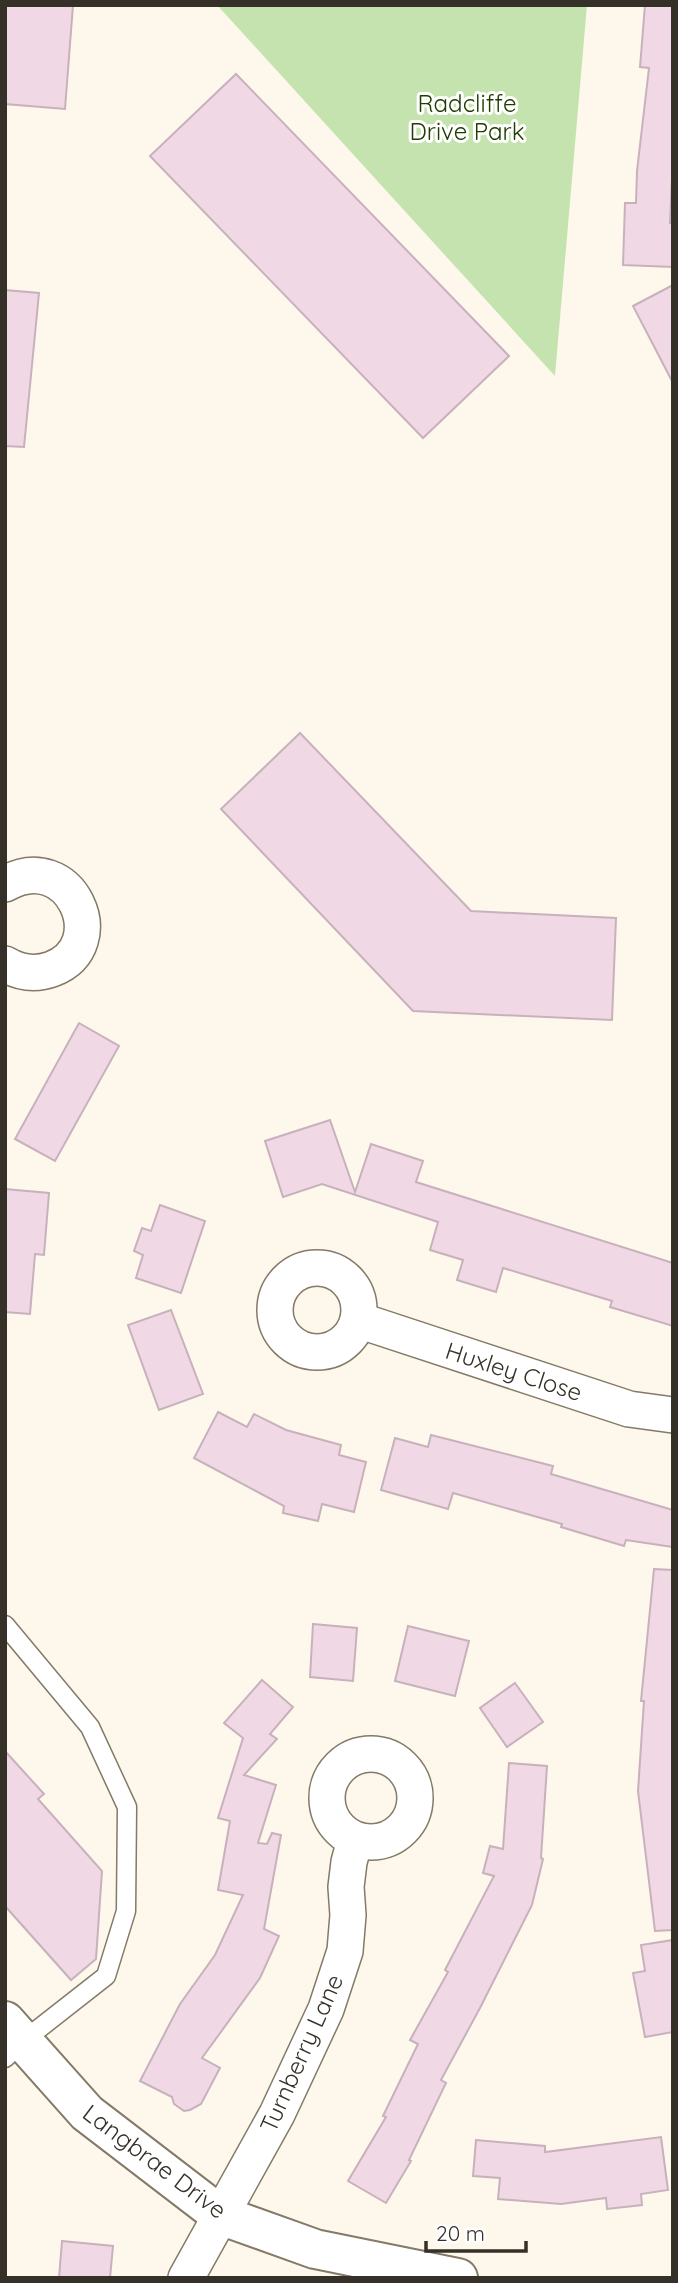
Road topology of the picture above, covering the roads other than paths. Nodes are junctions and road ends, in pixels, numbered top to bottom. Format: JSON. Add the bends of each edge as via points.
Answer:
{"nodes":[{"id":1,"x":5,"y":884,"type":"edge"},
{"id":2,"x":8,"y":973,"type":"edge"},
{"id":3,"x":358,"y":1320,"type":"dead end"},
{"id":4,"x":673,"y":1415,"type":"edge"},
{"id":5,"x":5,"y":1625,"type":"edge"},
{"id":6,"x":355,"y":1840,"type":"dead end"},
{"id":7,"x":11,"y":2040,"type":"edge"},
{"id":8,"x":220,"y":2215,"type":"junction"},
{"id":9,"x":186,"y":2278,"type":"edge"},
{"id":10,"x":458,"y":2278,"type":"edge"}],
"edges":[{"from":1,"to":2,"type":"street","via":[[34,875],[62,884],[81,909],[83,926],[71,956],[59,967]]},
{"from":3,"to":4,"type":"street","name":"Huxley Close","via":[[629,1409]]},
{"from":5,"to":7,"type":"lane","via":[[90,1727],[127,1807],[125,1911],[106,1976]]},
{"from":6,"to":8,"type":"street","name":"Turnberry Lane","via":[[346,1887],[345,1951],[326,2009],[277,2115]]},
{"from":7,"to":8,"type":"street","name":"Langbrae Drive","via":[[87,2113]]},
{"from":8,"to":9,"type":"street","name":"Turnberry Lane"},
{"from":8,"to":10,"type":"street","name":"Langbrae Drive","via":[[314,2249]]}]}
